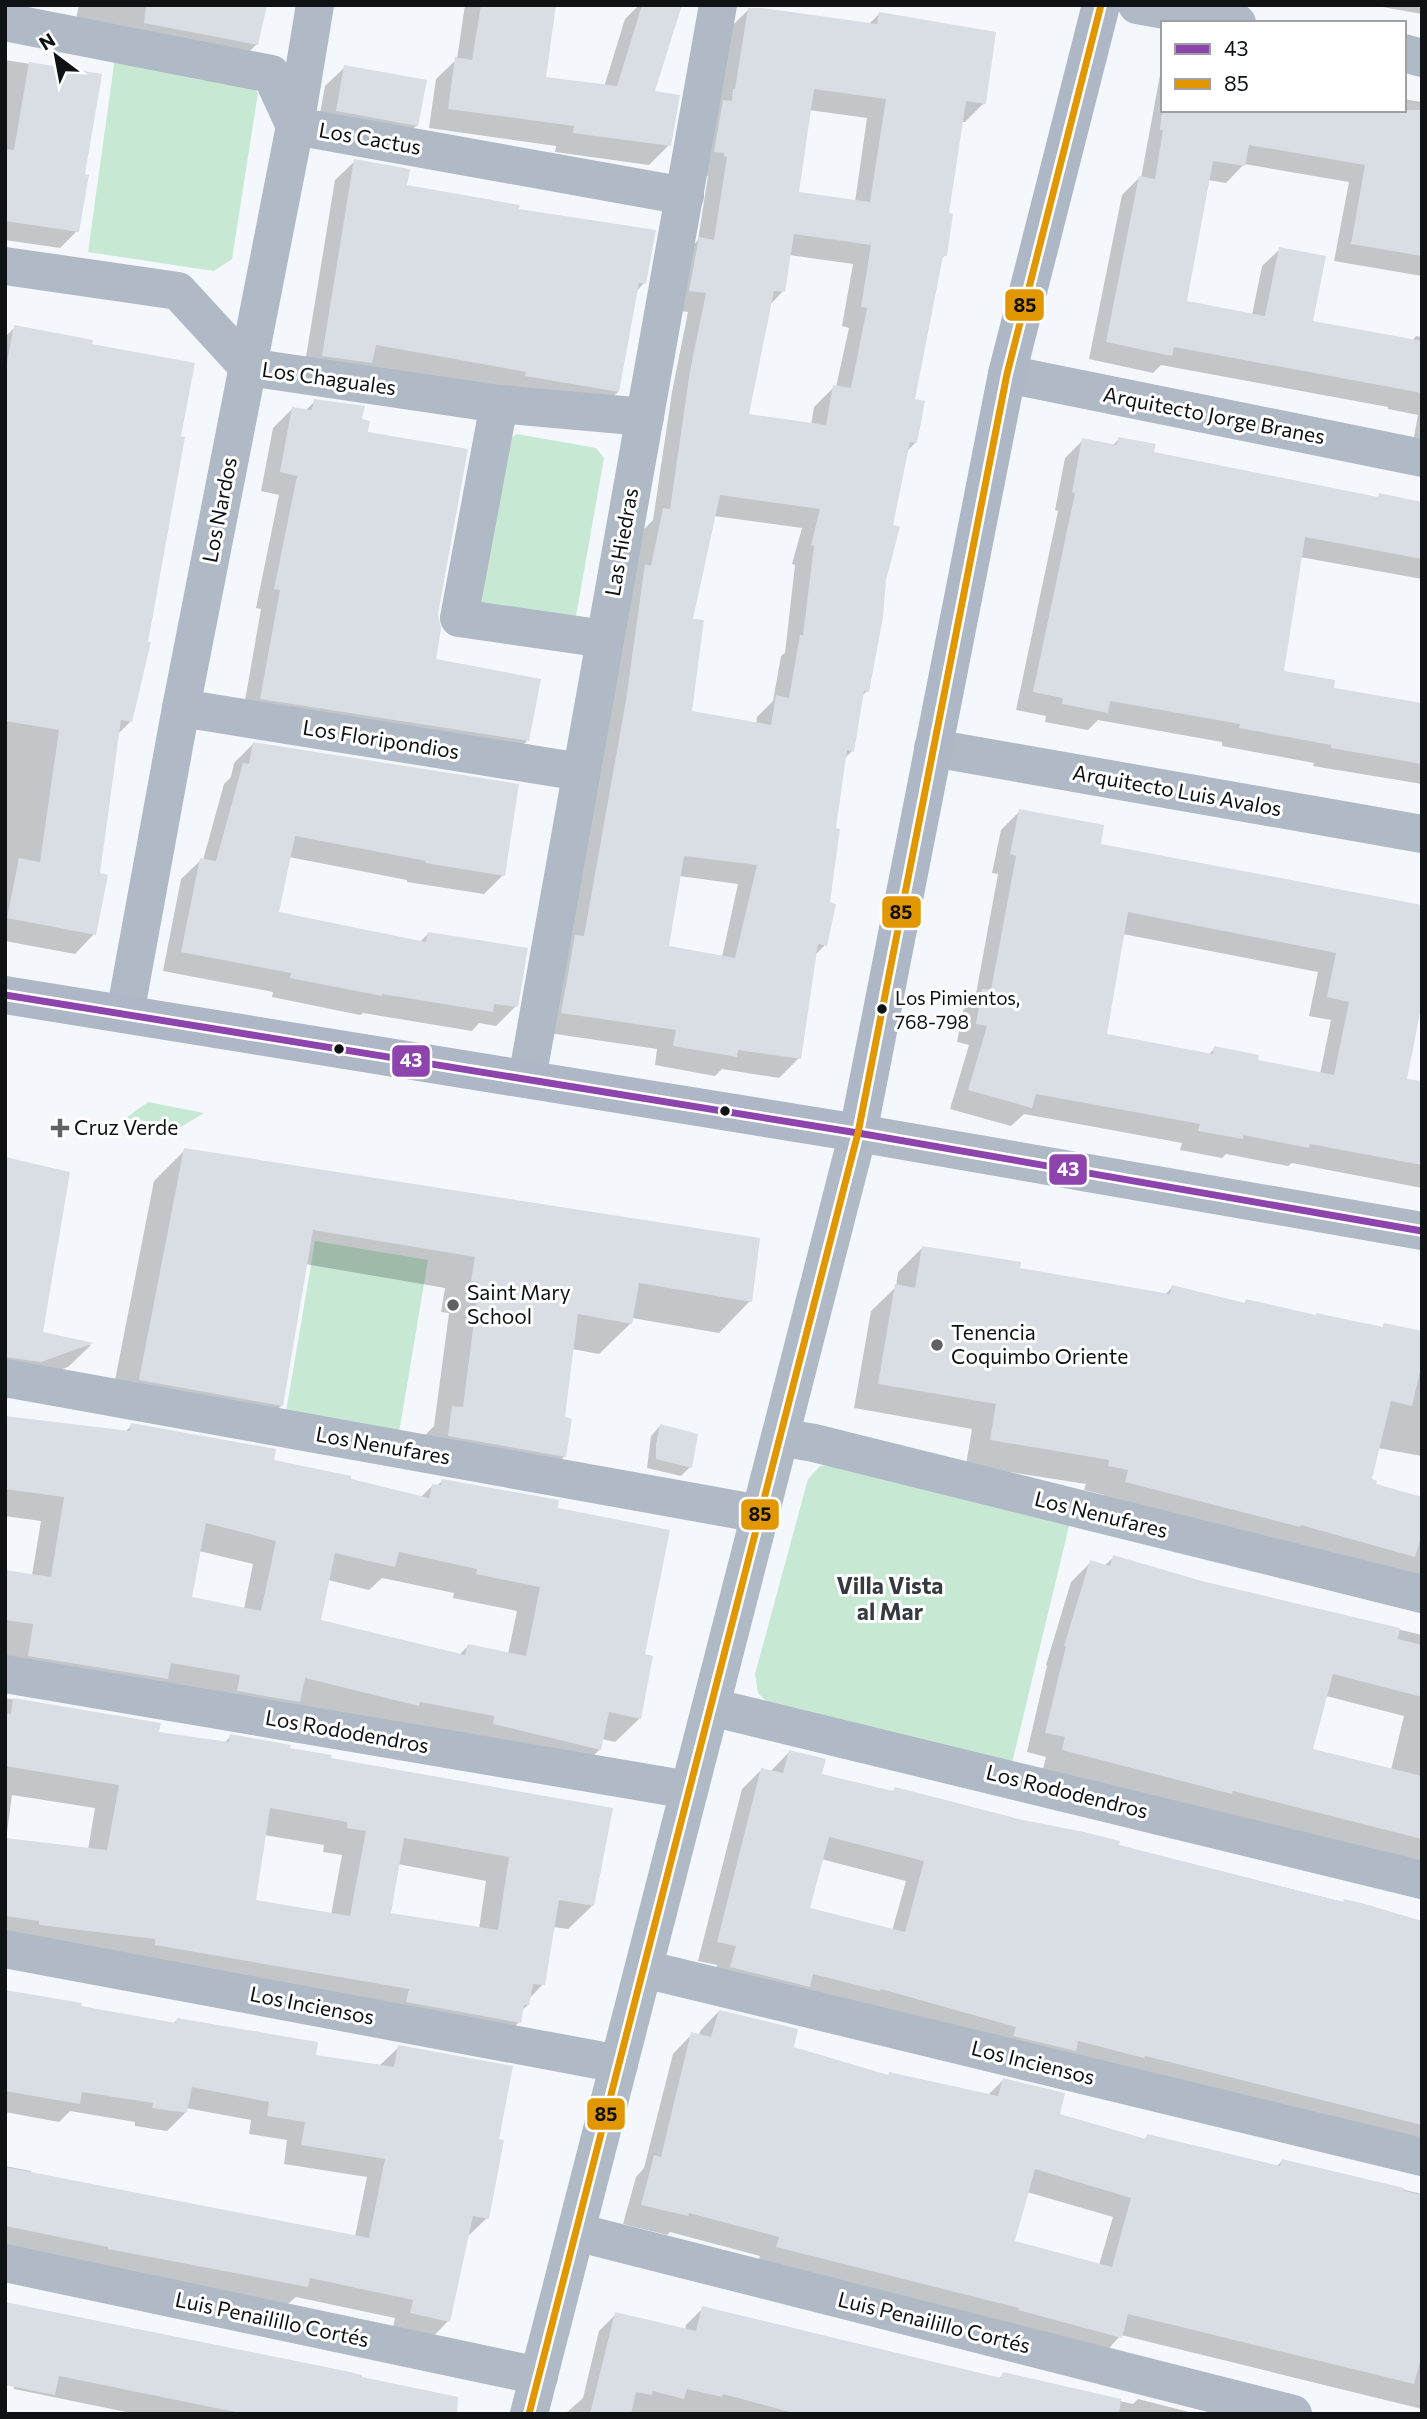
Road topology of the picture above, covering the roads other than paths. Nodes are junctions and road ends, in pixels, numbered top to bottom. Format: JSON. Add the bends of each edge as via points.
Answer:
{"nodes":[{"id":1,"x":315,"y":5,"type":"edge"},
{"id":2,"x":718,"y":5,"type":"edge"},
{"id":3,"x":1101,"y":5,"type":"edge"},
{"id":4,"x":1137,"y":5,"type":"edge"},
{"id":5,"x":29,"y":18,"type":"edge"},
{"id":6,"x":1226,"y":21,"type":"edge"},
{"id":7,"x":295,"y":125,"type":"junction"},
{"id":8,"x":685,"y":196,"type":"junction"},
{"id":9,"x":5,"y":267,"type":"edge"},
{"id":10,"x":248,"y":367,"type":"junction"},
{"id":11,"x":1007,"y":374,"type":"junction"},
{"id":12,"x":499,"y":404,"type":"junction"},
{"id":13,"x":645,"y":417,"type":"junction"},
{"id":14,"x":1422,"y":458,"type":"edge"},
{"id":15,"x":605,"y":639,"type":"junction"},
{"id":16,"x":181,"y":708,"type":"junction"},
{"id":17,"x":933,"y":748,"type":"junction"},
{"id":18,"x":581,"y":772,"type":"junction"},
{"id":19,"x":1422,"y":834,"type":"edge"},
{"id":20,"x":5,"y":995,"type":"edge"},
{"id":21,"x":125,"y":1014,"type":"junction"},
{"id":22,"x":527,"y":1079,"type":"junction"},
{"id":23,"x":858,"y":1133,"type":"junction"},
{"id":24,"x":1422,"y":1231,"type":"edge"},
{"id":25,"x":5,"y":1378,"type":"edge"},
{"id":26,"x":780,"y":1437,"type":"junction"},
{"id":27,"x":760,"y":1514,"type":"junction"},
{"id":28,"x":1422,"y":1594,"type":"edge"},
{"id":29,"x":5,"y":1674,"type":"edge"},
{"id":30,"x":711,"y":1707,"type":"junction"},
{"id":31,"x":689,"y":1790,"type":"junction"},
{"id":32,"x":1422,"y":1880,"type":"edge"},
{"id":33,"x":5,"y":1949,"type":"edge"},
{"id":34,"x":644,"y":1969,"type":"junction"},
{"id":35,"x":620,"y":2064,"type":"junction"},
{"id":36,"x":1422,"y":2157,"type":"edge"},
{"id":37,"x":576,"y":2232,"type":"junction"},
{"id":38,"x":5,"y":2263,"type":"edge"},
{"id":39,"x":539,"y":2376,"type":"junction"},
{"id":40,"x":529,"y":2414,"type":"edge"},
{"id":41,"x":1293,"y":2414,"type":"edge"}],
"edges":[{"from":1,"to":7,"type":"street","name":"Los Nardos"},
{"from":2,"to":8,"type":"street","name":"Las Hiedras"},
{"from":3,"to":11,"type":"main road"},
{"from":4,"to":6,"type":"street"},
{"from":5,"to":7,"type":"street","name":"Los Cactus","via":[[271,74]]},
{"from":7,"to":8,"type":"street","name":"Los Cactus"},
{"from":7,"to":10,"type":"street","name":"Los Nardos"},
{"from":8,"to":13,"type":"street","name":"Las Hiedras"},
{"from":9,"to":10,"type":"street","name":"Los Chaguales","via":[[178,291]]},
{"from":10,"to":12,"type":"street","name":"Los Chaguales"},
{"from":10,"to":16,"type":"street","name":"Los Nardos"},
{"from":11,"to":14,"type":"street","name":"Arquitecto Jorge Branes"},
{"from":11,"to":17,"type":"main road"},
{"from":12,"to":13,"type":"street","name":"Los Chaguales"},
{"from":12,"to":15,"type":"street","via":[[459,618]]},
{"from":13,"to":15,"type":"street","name":"Las Hiedras"},
{"from":15,"to":18,"type":"street","name":"Las Hiedras"},
{"from":16,"to":18,"type":"street","name":"Los Floripondios"},
{"from":16,"to":21,"type":"street","name":"Los Nardos"},
{"from":17,"to":19,"type":"street","name":"Arquitecto Luis Avalos"},
{"from":17,"to":23,"type":"main road"},
{"from":18,"to":22,"type":"street","name":"Las Hiedras"},
{"from":20,"to":21,"type":"main road"},
{"from":21,"to":22,"type":"main road"},
{"from":22,"to":23,"type":"main road"},
{"from":23,"to":24,"type":"street"},
{"from":23,"to":26,"type":"street"},
{"from":25,"to":27,"type":"street","name":"Los Nenufares"},
{"from":26,"to":27,"type":"street"},
{"from":26,"to":28,"type":"street","name":"Los Nenufares"},
{"from":27,"to":30,"type":"street"},
{"from":29,"to":31,"type":"street","name":"Los Rododendros"},
{"from":30,"to":31,"type":"street"},
{"from":30,"to":32,"type":"street","name":"Los Rododendros"},
{"from":31,"to":34,"type":"street"},
{"from":33,"to":35,"type":"street","name":"Los Inciensos"},
{"from":34,"to":35,"type":"street"},
{"from":34,"to":36,"type":"street","name":"Los Inciensos"},
{"from":35,"to":37,"type":"street"},
{"from":37,"to":39,"type":"street"},
{"from":37,"to":41,"type":"street","name":"Luis Penailillo Cortés"},
{"from":38,"to":39,"type":"street","name":"Luis Penailillo Cortés"},
{"from":39,"to":40,"type":"street"}]}
